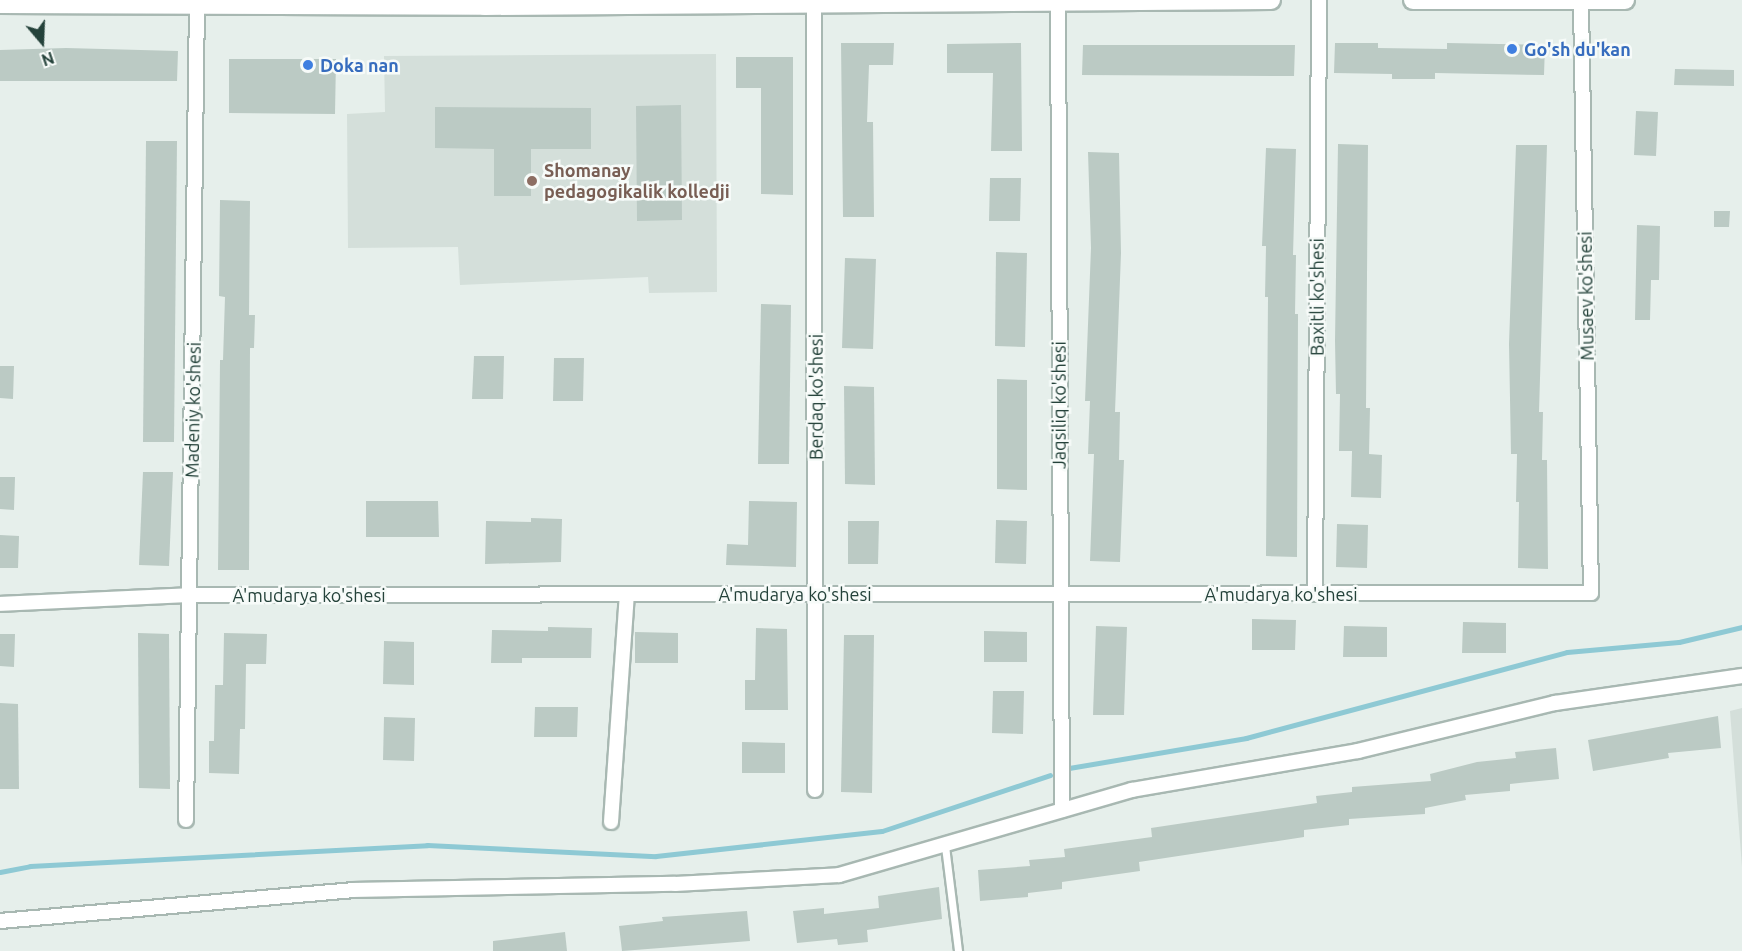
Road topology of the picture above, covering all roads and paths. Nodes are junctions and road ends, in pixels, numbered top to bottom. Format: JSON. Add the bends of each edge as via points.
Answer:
{"nodes":[{"id":1,"x":1271,"y":0,"type":"edge"},
{"id":2,"x":1319,"y":0,"type":"edge"},
{"id":3,"x":1413,"y":0,"type":"edge"},
{"id":4,"x":1581,"y":0,"type":"edge"},
{"id":5,"x":1625,"y":0,"type":"edge"},
{"id":6,"x":1058,"y":1,"type":"edge"},
{"id":7,"x":197,"y":2,"type":"edge"},
{"id":8,"x":485,"y":3,"type":"edge"},
{"id":9,"x":522,"y":3,"type":"edge"},
{"id":10,"x":814,"y":3,"type":"junction"},
{"id":11,"x":0,"y":4,"type":"edge"},
{"id":12,"x":1591,"y":593,"type":"joint"},
{"id":13,"x":817,"y":594,"type":"junction"},
{"id":14,"x":1059,"y":594,"type":"junction"},
{"id":15,"x":1315,"y":594,"type":"junction"},
{"id":16,"x":192,"y":595,"type":"junction"},
{"id":17,"x":627,"y":595,"type":"junction"},
{"id":18,"x":0,"y":604,"type":"edge"},
{"id":19,"x":1742,"y":676,"type":"edge"},
{"id":20,"x":815,"y":790,"type":"dead end"},
{"id":21,"x":1062,"y":810,"type":"junction"},
{"id":22,"x":186,"y":820,"type":"dead end"},
{"id":23,"x":611,"y":822,"type":"dead end"},
{"id":24,"x":945,"y":846,"type":"junction"},
{"id":25,"x":0,"y":921,"type":"edge"},
{"id":26,"x":958,"y":951,"type":"edge"}],
"edges":[{"from":1,"to":6,"type":"main road"},
{"from":2,"to":15,"type":"street","name":"Baxitli ko'shesi"},
{"from":3,"to":4,"type":"main road"},
{"from":4,"to":5,"type":"main road"},
{"from":4,"to":12,"type":"street","name":"Musaev ko'shesi"},
{"from":6,"to":10,"type":"main road"},
{"from":6,"to":14,"type":"street","name":"Jaqsiliq ko'shesi"},
{"from":7,"to":8,"type":"main road"},
{"from":7,"to":11,"type":"main road"},
{"from":7,"to":16,"type":"street","name":"Madeniy ko'shesi"},
{"from":8,"to":9,"type":"main road"},
{"from":9,"to":10,"type":"main road"},
{"from":10,"to":13,"type":"street","name":"Berdaq ko'shesi"},
{"from":12,"to":15,"type":"street","name":"A'mudarya ko'shesi"},
{"from":13,"to":14,"type":"street","name":"A'mudarya ko'shesi"},
{"from":13,"to":17,"type":"street","name":"A'mudarya ko'shesi"},
{"from":13,"to":20,"type":"street","name":"Berdaq ko'shesi"},
{"from":14,"to":15,"type":"street","name":"A'mudarya ko'shesi"},
{"from":14,"to":21,"type":"street","name":"Jaqsiliq ko'shesi"},
{"from":16,"to":17,"type":"street","name":"A'mudarya ko'shesi"},
{"from":16,"to":18,"type":"street","name":"A'mudarya ko'shesi"},
{"from":16,"to":22,"type":"street","name":"Madeniy ko'shesi"},
{"from":17,"to":23,"type":"street"},
{"from":19,"to":21,"type":"street","via":[[1555,703],[1358,751],[1132,790]]},
{"from":21,"to":24,"type":"street"},
{"from":24,"to":25,"type":"street","via":[[838,875],[675,884],[352,890]]},
{"from":24,"to":26,"type":"lane"}]}
